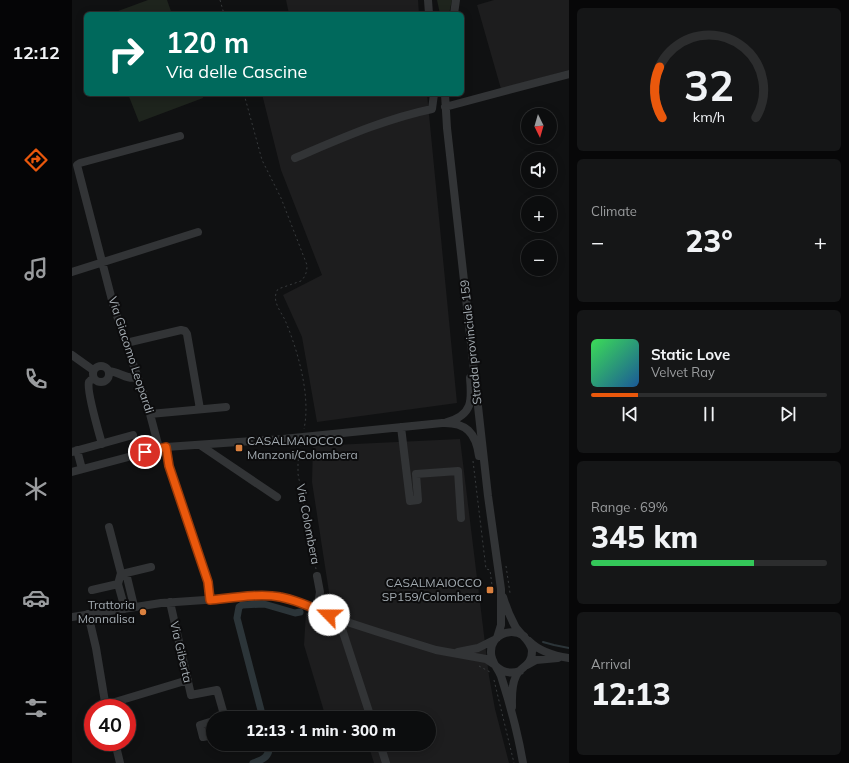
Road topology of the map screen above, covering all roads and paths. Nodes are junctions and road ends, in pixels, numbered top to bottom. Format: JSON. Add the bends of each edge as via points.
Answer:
{"nodes":[{"id":1,"x":220,"y":0,"type":"edge"},
{"id":2,"x":428,"y":0,"type":"edge"},
{"id":3,"x":456,"y":0,"type":"edge"},
{"id":4,"x":462,"y":0,"type":"edge"},
{"id":5,"x":223,"y":12,"type":"edge"},
{"id":6,"x":429,"y":12,"type":"edge"},
{"id":7,"x":455,"y":12,"type":"edge"},
{"id":8,"x":569,"y":74,"type":"edge"},
{"id":9,"x":245,"y":96,"type":"edge"},
{"id":10,"x":434,"y":96,"type":"edge"},
{"id":11,"x":445,"y":96,"type":"edge"},
{"id":12,"x":445,"y":107,"type":"junction"},
{"id":13,"x":180,"y":136,"type":"dead end"},
{"id":14,"x":295,"y":158,"type":"dead end"},
{"id":15,"x":198,"y":232,"type":"dead end"},
{"id":16,"x":102,"y":263,"type":"junction"},
{"id":17,"x":72,"y":272,"type":"edge"},
{"id":18,"x":126,"y":343,"type":"junction"},
{"id":19,"x":72,"y":355,"type":"edge"},
{"id":20,"x":473,"y":360,"type":"junction"},
{"id":21,"x":94,"y":370,"type":"junction"},
{"id":22,"x":109,"y":371,"type":"junction"},
{"id":23,"x":137,"y":377,"type":"junction"},
{"id":24,"x":94,"y":378,"type":"junction"},
{"id":25,"x":226,"y":407,"type":"dead end"},
{"id":26,"x":200,"y":409,"type":"junction"},
{"id":27,"x":150,"y":414,"type":"junction"},
{"id":28,"x":442,"y":423,"type":"junction"},
{"id":29,"x":401,"y":427,"type":"junction"},
{"id":30,"x":133,"y":436,"type":"dead end"},
{"id":31,"x":299,"y":437,"type":"junction"},
{"id":32,"x":102,"y":444,"type":"junction"},
{"id":33,"x":200,"y":445,"type":"junction"},
{"id":34,"x":163,"y":447,"type":"junction"},
{"id":35,"x":75,"y":451,"type":"edge"},
{"id":36,"x":472,"y":456,"type":"dead end"},
{"id":37,"x":82,"y":469,"type":"junction"},
{"id":38,"x":72,"y":472,"type":"edge"},
{"id":39,"x":488,"y":496,"type":"junction"},
{"id":40,"x":277,"y":497,"type":"dead end"},
{"id":41,"x":461,"y":518,"type":"dead end"},
{"id":42,"x":109,"y":527,"type":"dead end"},
{"id":43,"x":506,"y":566,"type":"dead end"},
{"id":44,"x":151,"y":567,"type":"dead end"},
{"id":45,"x":317,"y":576,"type":"joint"},
{"id":46,"x":118,"y":584,"type":"junction"},
{"id":47,"x":501,"y":589,"type":"junction"},
{"id":48,"x":92,"y":590,"type":"dead end"},
{"id":49,"x":493,"y":592,"type":"dead end"},
{"id":50,"x":510,"y":593,"type":"dead end"},
{"id":51,"x":210,"y":600,"type":"junction"},
{"id":52,"x":170,"y":602,"type":"junction"},
{"id":53,"x":134,"y":606,"type":"junction"},
{"id":54,"x":125,"y":608,"type":"junction"},
{"id":55,"x":317,"y":610,"type":"junction"},
{"id":56,"x":88,"y":614,"type":"junction"},
{"id":57,"x":72,"y":617,"type":"edge"},
{"id":58,"x":341,"y":620,"type":"junction"},
{"id":59,"x":496,"y":638,"type":"junction"},
{"id":60,"x":526,"y":639,"type":"junction"},
{"id":61,"x":452,"y":653,"type":"junction"},
{"id":62,"x":568,"y":658,"type":"edge"},
{"id":63,"x":476,"y":664,"type":"dead end"},
{"id":64,"x":495,"y":665,"type":"junction"},
{"id":65,"x":524,"y":668,"type":"junction"},
{"id":66,"x":492,"y":674,"type":"dead end"},
{"id":67,"x":494,"y":678,"type":"dead end"},
{"id":68,"x":188,"y":680,"type":"junction"},
{"id":69,"x":105,"y":699,"type":"edge"},
{"id":70,"x":128,"y":699,"type":"edge"},
{"id":71,"x":222,"y":711,"type":"edge"},
{"id":72,"x":369,"y":711,"type":"edge"},
{"id":73,"x":513,"y":720,"type":"junction"},
{"id":74,"x":206,"y":723,"type":"edge"},
{"id":75,"x":206,"y":736,"type":"edge"},
{"id":76,"x":117,"y":751,"type":"edge"},
{"id":77,"x":382,"y":751,"type":"edge"},
{"id":78,"x":523,"y":761,"type":"edge"},
{"id":79,"x":120,"y":763,"type":"edge"},
{"id":80,"x":386,"y":763,"type":"edge"},
{"id":81,"x":514,"y":763,"type":"edge"}],
"edges":[{"from":1,"to":5,"type":"path"},
{"from":2,"to":6,"type":"street"},
{"from":3,"to":7,"type":"street"},
{"from":4,"to":7,"type":"street"},
{"from":8,"to":12,"type":"street"},
{"from":9,"to":31,"type":"path","name":"Via Colombera","via":[[262,160],[307,264],[304,278],[278,289],[275,296],[275,302],[293,341],[304,384],[306,418]]},
{"from":10,"to":14,"type":"street","via":[[432,109],[407,114],[356,131]]},
{"from":11,"to":12,"type":"street","name":"Strada provinciale 159"},
{"from":12,"to":20,"type":"street","name":"Strada provinciale 159"},
{"from":13,"to":16,"type":"street","name":"Via Giacomo Leopardi","via":[[80,162],[77,165]]},
{"from":15,"to":16,"type":"street"},
{"from":16,"to":17,"type":"street"},
{"from":16,"to":18,"type":"street","name":"Via Giacomo Leopardi"},
{"from":18,"to":23,"type":"street","name":"Via Giacomo Leopardi"},
{"from":18,"to":26,"type":"street","via":[[185,330]]},
{"from":19,"to":21,"type":"street"},
{"from":20,"to":28,"type":"street","via":[[468,408],[459,417]]},
{"from":20,"to":39,"type":"street","name":"Strada provinciale 159"},
{"from":21,"to":22,"type":"street","via":[[96,367],[104,366]]},
{"from":21,"to":24,"type":"street"},
{"from":22,"to":23,"type":"street","via":[[128,379]]},
{"from":22,"to":24,"type":"street","via":[[107,380],[102,382]]},
{"from":23,"to":27,"type":"street","name":"Via Giacomo Leopardi"},
{"from":24,"to":32,"type":"street","via":[[89,383],[89,393]]},
{"from":25,"to":26,"type":"street"},
{"from":26,"to":27,"type":"street"},
{"from":27,"to":34,"type":"street","name":"Via Giacomo Leopardi"},
{"from":28,"to":29,"type":"street"},
{"from":28,"to":39,"type":"street","via":[[463,426],[475,438],[481,476]]},
{"from":29,"to":31,"type":"street"},
{"from":29,"to":41,"type":"street","via":[[410,501],[418,500],[416,474],[458,471]]},
{"from":30,"to":32,"type":"street"},
{"from":31,"to":33,"type":"street"},
{"from":31,"to":45,"type":"path","name":"Via Colombera","via":[[298,474]]},
{"from":32,"to":35,"type":"street"},
{"from":33,"to":34,"type":"street"},
{"from":33,"to":40,"type":"street"},
{"from":34,"to":37,"type":"street"},
{"from":34,"to":51,"type":"street","name":"Via Giacomo Leopardi","via":[[208,582]]},
{"from":35,"to":37,"type":"street"},
{"from":36,"to":49,"type":"path","via":[[486,569],[490,570]]},
{"from":37,"to":38,"type":"street"},
{"from":39,"to":47,"type":"street","name":"Strada provinciale 159"},
{"from":42,"to":46,"type":"street","via":[[121,574]]},
{"from":43,"to":50,"type":"path"},
{"from":44,"to":53,"type":"street","via":[[126,573]]},
{"from":45,"to":55,"type":"street","name":"Via Colombera","via":[[320,592]]},
{"from":46,"to":48,"type":"street"},
{"from":46,"to":54,"type":"street"},
{"from":47,"to":59,"type":"street","name":"Strada provinciale 159","via":[[501,625]]},
{"from":47,"to":60,"type":"street","name":"Strada provinciale 159","via":[[516,628]]},
{"from":51,"to":52,"type":"street"},
{"from":51,"to":55,"type":"street","via":[[280,597]]},
{"from":52,"to":53,"type":"street"},
{"from":52,"to":68,"type":"street","name":"Via Giberta"},
{"from":53,"to":54,"type":"street"},
{"from":54,"to":56,"type":"street"},
{"from":55,"to":58,"type":"street"},
{"from":56,"to":57,"type":"street"},
{"from":56,"to":69,"type":"street"},
{"from":58,"to":61,"type":"street"},
{"from":58,"to":72,"type":"street"},
{"from":59,"to":60,"type":"street","via":[[509,632],[517,633]]},
{"from":59,"to":61,"type":"street","via":[[478,648]]},
{"from":59,"to":64,"type":"street","name":"Strada provinciale 159","via":[[491,652]]},
{"from":60,"to":62,"type":"street","via":[[546,652]]},
{"from":60,"to":65,"type":"street","name":"Strada provinciale 159","via":[[532,654]]},
{"from":61,"to":64,"type":"street","via":[[486,659]]},
{"from":62,"to":65,"type":"street","via":[[540,659]]},
{"from":63,"to":66,"type":"path"},
{"from":64,"to":65,"type":"street","via":[[508,672]]},
{"from":64,"to":73,"type":"street","name":"Strada provinciale 159"},
{"from":65,"to":73,"type":"street","name":"Strada provinciale 159","via":[[516,676],[513,684]]},
{"from":67,"to":81,"type":"path"},
{"from":68,"to":70,"type":"street"},
{"from":68,"to":71,"type":"street","name":"Via Giberta","via":[[191,695],[217,690]]},
{"from":73,"to":78,"type":"street","name":"Strada provinciale 159"},
{"from":74,"to":75,"type":"street","via":[[200,725],[203,737]]},
{"from":76,"to":79,"type":"street"},
{"from":77,"to":80,"type":"street"}]}
